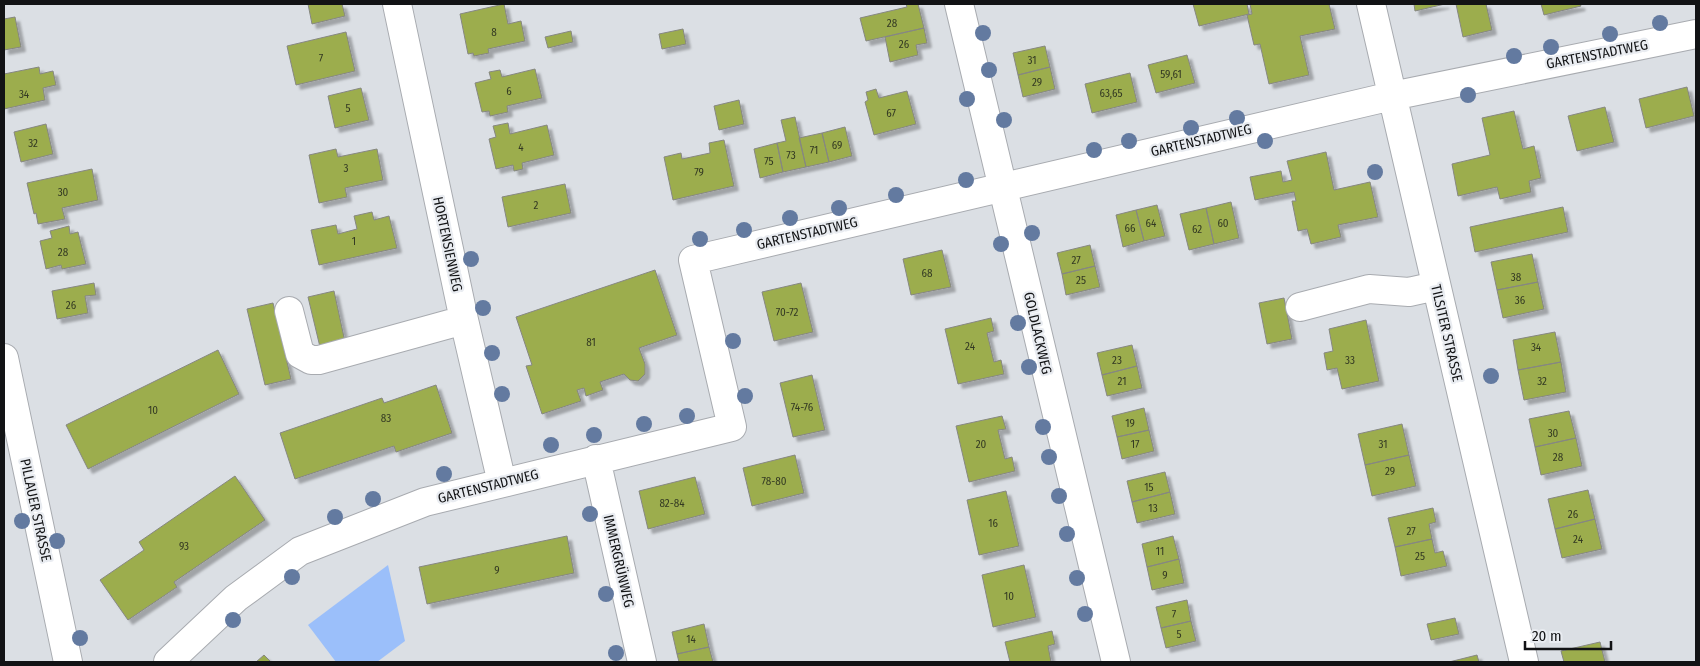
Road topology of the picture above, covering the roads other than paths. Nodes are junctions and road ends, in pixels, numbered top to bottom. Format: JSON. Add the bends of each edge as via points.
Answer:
{"nodes":[{"id":1,"x":397,"y":4,"type":"edge"},
{"id":2,"x":959,"y":4,"type":"edge"},
{"id":3,"x":1371,"y":4,"type":"edge"},
{"id":4,"x":1696,"y":34,"type":"edge"},
{"id":5,"x":1392,"y":96,"type":"junction"},
{"id":6,"x":1003,"y":186,"type":"junction"},
{"id":7,"x":1436,"y":286,"type":"junction"},
{"id":8,"x":1300,"y":307,"type":"dead end"},
{"id":9,"x":289,"y":311,"type":"dead end"},
{"id":10,"x":464,"y":320,"type":"junction"},
{"id":11,"x":4,"y":358,"type":"edge"},
{"id":12,"x":596,"y":459,"type":"junction"},
{"id":13,"x":502,"y":483,"type":"junction"},
{"id":14,"x":68,"y":662,"type":"edge"},
{"id":15,"x":168,"y":662,"type":"edge"},
{"id":16,"x":642,"y":662,"type":"edge"},
{"id":17,"x":1116,"y":662,"type":"edge"},
{"id":18,"x":1524,"y":662,"type":"edge"}],
"edges":[{"from":1,"to":10,"type":"street","name":"HORTENSIENWEG"},
{"from":2,"to":6,"type":"street","name":"GOLDLACKWEG"},
{"from":3,"to":5,"type":"street","name":"TILSITER STRASSE"},
{"from":4,"to":5,"type":"street","name":"GARTENSTADTWEG"},
{"from":5,"to":6,"type":"street","name":"GARTENSTADTWEG"},
{"from":5,"to":7,"type":"street","name":"TILSITER STRASSE"},
{"from":6,"to":12,"type":"street","name":"GARTENSTADTWEG","via":[[693,260],[732,427]]},
{"from":6,"to":17,"type":"street","name":"GOLDLACKWEG"},
{"from":7,"to":8,"type":"street","via":[[1409,292],[1369,289]]},
{"from":7,"to":18,"type":"street","name":"TILSITER STRASSE"},
{"from":9,"to":10,"type":"street","via":[[300,354],[312,360]]},
{"from":10,"to":13,"type":"street","name":"HORTENSIENWEG"},
{"from":11,"to":14,"type":"street","name":"PILLAUER STRASSE"},
{"from":12,"to":13,"type":"street","name":"GARTENSTADTWEG"},
{"from":12,"to":16,"type":"street","name":"IMMERGRÜNWEG"},
{"from":13,"to":15,"type":"street","name":"GARTENSTADTWEG","via":[[426,502],[300,551],[236,598]]}]}
